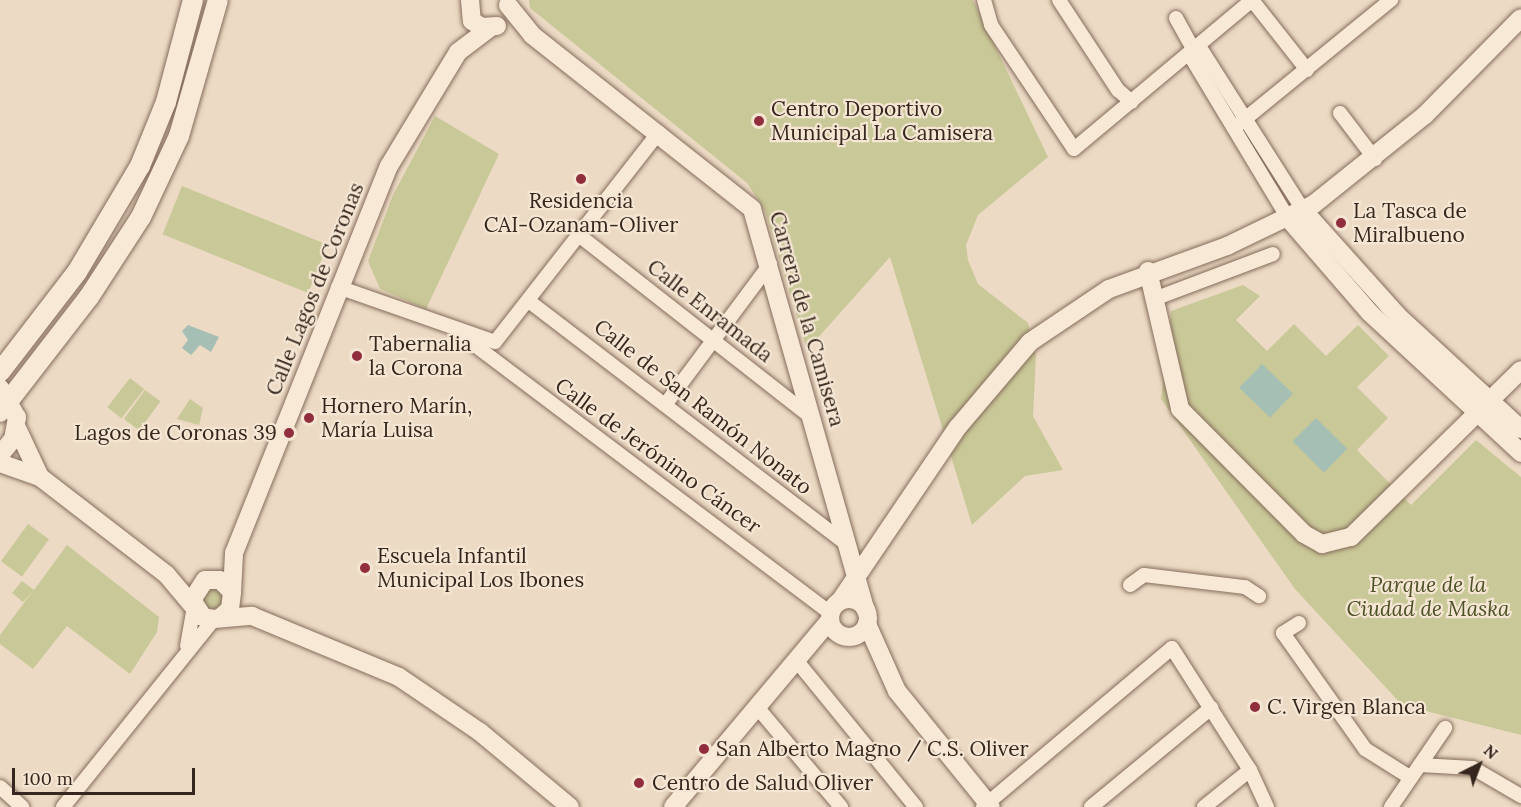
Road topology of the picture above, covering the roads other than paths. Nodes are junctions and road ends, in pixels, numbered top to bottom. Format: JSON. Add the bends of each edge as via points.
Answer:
{"nodes":[{"id":1,"x":193,"y":0,"type":"edge"},
{"id":2,"x":218,"y":0,"type":"edge"},
{"id":3,"x":984,"y":0,"type":"edge"},
{"id":4,"x":1059,"y":0,"type":"edge"},
{"id":5,"x":1252,"y":0,"type":"edge"},
{"id":6,"x":1391,"y":0,"type":"edge"},
{"id":7,"x":508,"y":2,"type":"edge"},
{"id":8,"x":466,"y":5,"type":"edge"},
{"id":9,"x":1176,"y":18,"type":"dead end"},
{"id":10,"x":1521,"y":18,"type":"edge"},
{"id":11,"x":490,"y":28,"type":"junction"},
{"id":12,"x":1194,"y":50,"type":"junction"},
{"id":13,"x":458,"y":52,"type":"junction"},
{"id":14,"x":1307,"y":70,"type":"junction"},
{"id":15,"x":1132,"y":102,"type":"junction"},
{"id":16,"x":1340,"y":113,"type":"dead end"},
{"id":17,"x":1239,"y":125,"type":"junction"},
{"id":18,"x":659,"y":132,"type":"junction"},
{"id":19,"x":1375,"y":159,"type":"junction"},
{"id":20,"x":1295,"y":214,"type":"junction"},
{"id":21,"x":580,"y":236,"type":"junction"},
{"id":22,"x":1273,"y":254,"type":"dead end"},
{"id":23,"x":770,"y":264,"type":"junction"},
{"id":24,"x":1148,"y":271,"type":"junction"},
{"id":25,"x":339,"y":286,"type":"junction"},
{"id":26,"x":1154,"y":299,"type":"junction"},
{"id":27,"x":530,"y":302,"type":"junction"},
{"id":28,"x":460,"y":334,"type":"junction"},
{"id":29,"x":713,"y":341,"type":"junction"},
{"id":30,"x":1521,"y":370,"type":"edge"},
{"id":31,"x":0,"y":372,"type":"edge"},
{"id":32,"x":4,"y":400,"type":"edge"},
{"id":33,"x":1489,"y":402,"type":"junction"},
{"id":34,"x":665,"y":405,"type":"junction"},
{"id":35,"x":1476,"y":415,"type":"junction"},
{"id":36,"x":814,"y":420,"type":"junction"},
{"id":37,"x":17,"y":428,"type":"junction"},
{"id":38,"x":1521,"y":429,"type":"edge"},
{"id":39,"x":1521,"y":453,"type":"edge"},
{"id":40,"x":0,"y":455,"type":"edge"},
{"id":41,"x":0,"y":463,"type":"edge"},
{"id":42,"x":40,"y":477,"type":"junction"},
{"id":43,"x":849,"y":546,"type":"junction"},
{"id":44,"x":873,"y":549,"type":"junction"},
{"id":45,"x":234,"y":553,"type":"junction"},
{"id":46,"x":857,"y":573,"type":"junction"},
{"id":47,"x":166,"y":574,"type":"junction"},
{"id":48,"x":205,"y":580,"type":"junction"},
{"id":49,"x":1130,"y":585,"type":"dead end"},
{"id":50,"x":232,"y":594,"type":"junction"},
{"id":51,"x":1259,"y":596,"type":"dead end"},
{"id":52,"x":194,"y":607,"type":"junction"},
{"id":53,"x":834,"y":611,"type":"junction"},
{"id":54,"x":252,"y":616,"type":"junction"},
{"id":55,"x":866,"y":616,"type":"junction"},
{"id":56,"x":218,"y":618,"type":"junction"},
{"id":57,"x":1299,"y":623,"type":"dead end"},
{"id":58,"x":187,"y":646,"type":"junction"},
{"id":59,"x":796,"y":660,"type":"junction"},
{"id":60,"x":757,"y":707,"type":"junction"},
{"id":61,"x":1211,"y":708,"type":"junction"},
{"id":62,"x":1445,"y":728,"type":"dead end"},
{"id":63,"x":1420,"y":765,"type":"junction"},
{"id":64,"x":1250,"y":770,"type":"junction"},
{"id":65,"x":1411,"y":778,"type":"junction"},
{"id":66,"x":0,"y":787,"type":"edge"},
{"id":67,"x":1521,"y":796,"type":"edge"},
{"id":68,"x":987,"y":805,"type":"edge"},
{"id":69,"x":22,"y":807,"type":"edge"},
{"id":70,"x":63,"y":807,"type":"edge"},
{"id":71,"x":570,"y":807,"type":"edge"},
{"id":72,"x":674,"y":807,"type":"edge"},
{"id":73,"x":841,"y":807,"type":"edge"},
{"id":74,"x":916,"y":807,"type":"edge"},
{"id":75,"x":1090,"y":807,"type":"edge"},
{"id":76,"x":1204,"y":807,"type":"edge"},
{"id":77,"x":1267,"y":807,"type":"edge"},
{"id":78,"x":1391,"y":807,"type":"edge"}],
"edges":[{"from":1,"to":31,"type":"main road","via":[[165,102],[140,166],[77,272]]},
{"from":2,"to":32,"type":"main road","via":[[179,136],[141,218],[109,269]]},
{"from":3,"to":15,"type":"street","via":[[991,25],[1071,148],[1083,146]]},
{"from":4,"to":15,"type":"street","via":[[1119,90]]},
{"from":5,"to":12,"type":"street"},
{"from":5,"to":14,"type":"street"},
{"from":6,"to":14,"type":"street"},
{"from":7,"to":11,"type":"street","name":"Calle Lagos de Coronas","via":[[502,22]]},
{"from":7,"to":18,"type":"street","name":"Carrera de la Camisera","via":[[532,35]]},
{"from":8,"to":11,"type":"street","via":[[477,25]]},
{"from":8,"to":13,"type":"street","name":"Calle Lagos de Coronas"},
{"from":9,"to":12,"type":"street"},
{"from":10,"to":19,"type":"street"},
{"from":11,"to":13,"type":"street","name":"Calle Lagos de Coronas"},
{"from":12,"to":15,"type":"street"},
{"from":12,"to":17,"type":"street"},
{"from":13,"to":25,"type":"street","name":"Calle Lagos de Coronas","via":[[389,166]]},
{"from":14,"to":17,"type":"street"},
{"from":16,"to":19,"type":"street"},
{"from":17,"to":20,"type":"street"},
{"from":18,"to":21,"type":"street"},
{"from":18,"to":23,"type":"street","name":"Carrera de la Camisera","via":[[748,203]]},
{"from":19,"to":20,"type":"street"},
{"from":20,"to":24,"type":"street"},
{"from":20,"to":33,"type":"street"},
{"from":20,"to":35,"type":"street","via":[[1370,313]]},
{"from":21,"to":27,"type":"street"},
{"from":21,"to":29,"type":"street","name":"Calle Enramada"},
{"from":22,"to":26,"type":"street"},
{"from":23,"to":29,"type":"street"},
{"from":23,"to":36,"type":"street","name":"Carrera de la Camisera"},
{"from":24,"to":26,"type":"street"},
{"from":24,"to":44,"type":"street","via":[[1082,303],[1025,347],[958,428]]},
{"from":25,"to":28,"type":"street"},
{"from":25,"to":45,"type":"street","name":"Calle Lagos de Coronas"},
{"from":26,"to":35,"type":"street","via":[[1180,409],[1314,541],[1336,544],[1351,537]]},
{"from":27,"to":28,"type":"street","via":[[495,342]]},
{"from":27,"to":34,"type":"street","name":"Calle de San Ramón Nonato"},
{"from":28,"to":53,"type":"street","name":"Calle de Jerónimo Cáncer"},
{"from":29,"to":34,"type":"street"},
{"from":29,"to":36,"type":"street","name":"Calle Enramada"},
{"from":30,"to":33,"type":"street"},
{"from":32,"to":37,"type":"street"},
{"from":33,"to":35,"type":"street"},
{"from":33,"to":38,"type":"street"},
{"from":34,"to":43,"type":"street","name":"Calle de San Ramón Nonato"},
{"from":35,"to":39,"type":"street"},
{"from":36,"to":43,"type":"street","name":"Carrera de la Camisera"},
{"from":37,"to":40,"type":"street"},
{"from":37,"to":42,"type":"street"},
{"from":41,"to":42,"type":"street"},
{"from":42,"to":47,"type":"street"},
{"from":43,"to":44,"type":"street"},
{"from":43,"to":46,"type":"street","name":"Carrera de la Camisera"},
{"from":44,"to":46,"type":"street"},
{"from":45,"to":48,"type":"street","name":"Calle Lagos de Coronas"},
{"from":45,"to":50,"type":"street","name":"Calle Lagos de Coronas"},
{"from":46,"to":53,"type":"street"},
{"from":46,"to":55,"type":"street","name":"Carrera de la Camisera"},
{"from":47,"to":48,"type":"street"},
{"from":47,"to":52,"type":"street"},
{"from":48,"to":50,"type":"street","via":[[225,583]]},
{"from":48,"to":52,"type":"street","via":[[193,593]]},
{"from":49,"to":51,"type":"street","via":[[1144,575],[1245,587]]},
{"from":50,"to":54,"type":"street"},
{"from":50,"to":56,"type":"street"},
{"from":52,"to":56,"type":"street"},
{"from":52,"to":58,"type":"street"},
{"from":53,"to":55,"type":"street","via":[[853,600]]},
{"from":53,"to":55,"type":"street","via":[[846,637],[857,635]]},
{"from":53,"to":59,"type":"street"},
{"from":54,"to":56,"type":"street"},
{"from":54,"to":71,"type":"street","via":[[399,676],[480,732]]},
{"from":55,"to":68,"type":"street","via":[[897,691]]},
{"from":56,"to":58,"type":"street"},
{"from":57,"to":65,"type":"street","via":[[1283,633],[1365,749]]},
{"from":58,"to":70,"type":"street","via":[[115,748]]},
{"from":59,"to":60,"type":"street"},
{"from":59,"to":74,"type":"street"},
{"from":60,"to":72,"type":"street"},
{"from":60,"to":73,"type":"street"},
{"from":61,"to":64,"type":"street"},
{"from":61,"to":68,"type":"street","via":[[1172,648]]},
{"from":61,"to":75,"type":"street"},
{"from":62,"to":63,"type":"street"},
{"from":63,"to":65,"type":"street"},
{"from":63,"to":67,"type":"street","via":[[1473,768]]},
{"from":64,"to":76,"type":"street"},
{"from":64,"to":77,"type":"street"},
{"from":65,"to":78,"type":"street"},
{"from":66,"to":69,"type":"street"}]}
